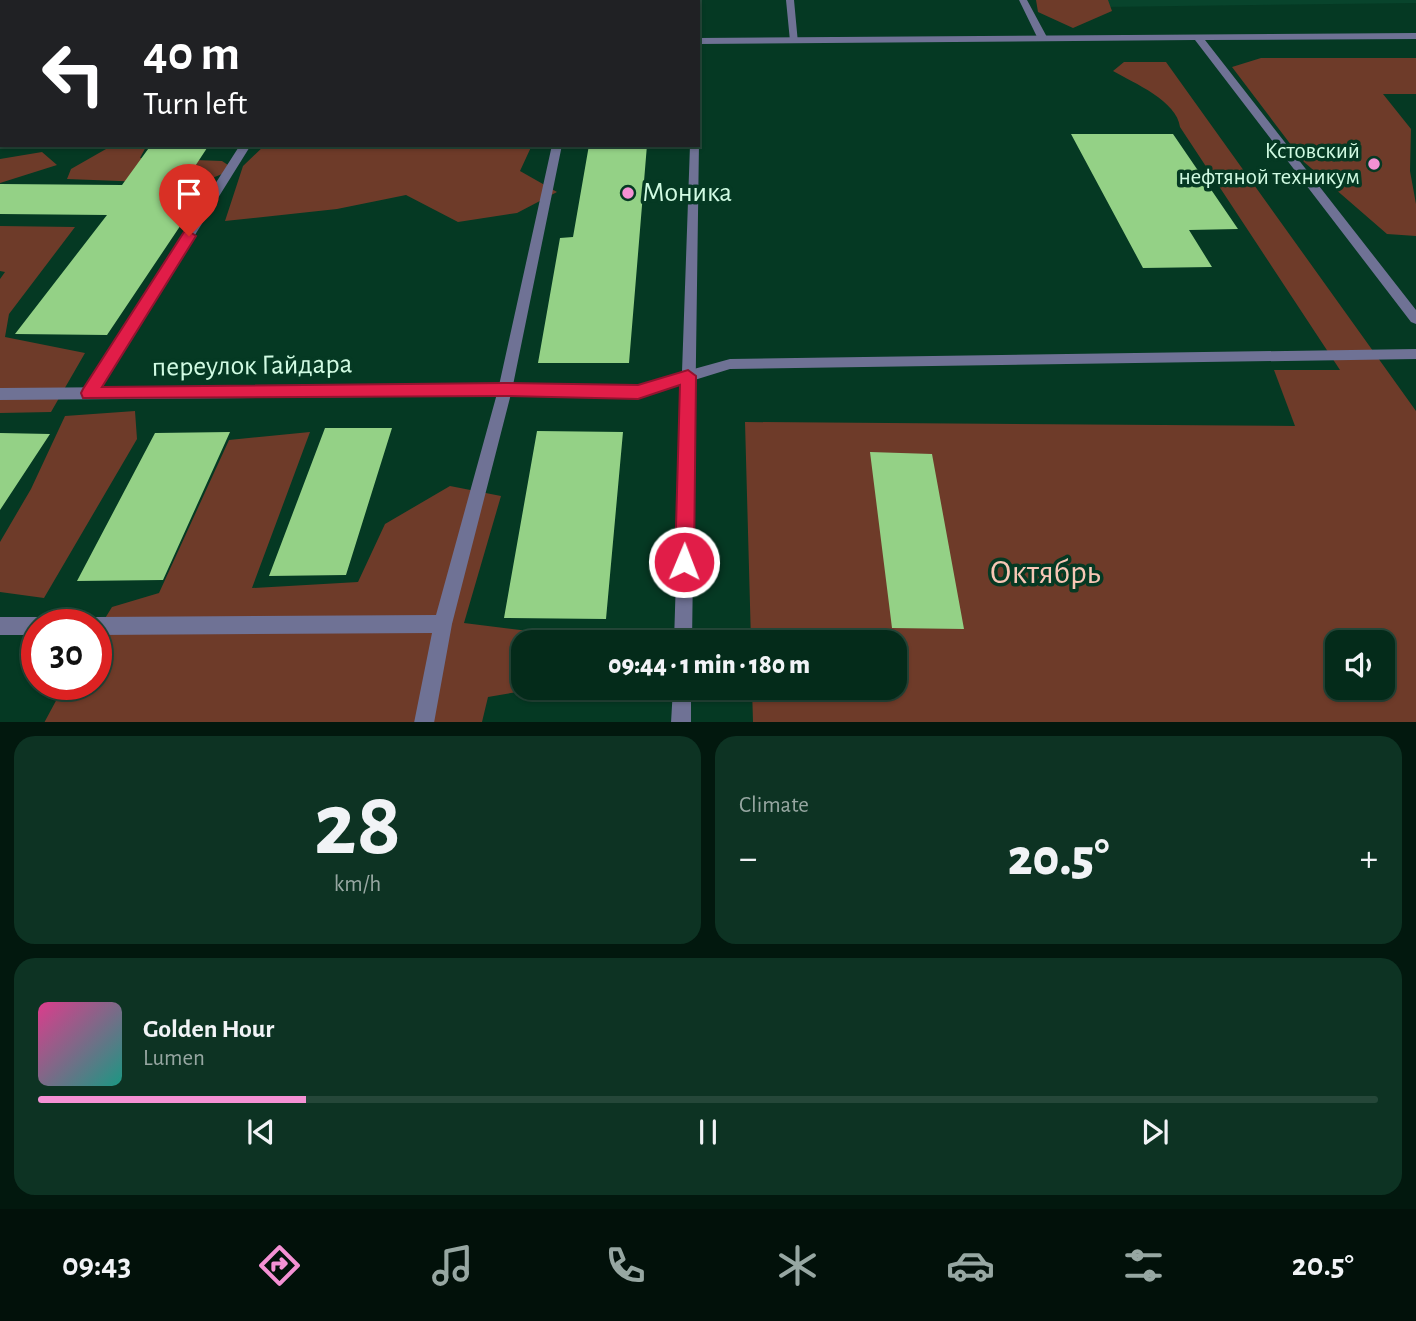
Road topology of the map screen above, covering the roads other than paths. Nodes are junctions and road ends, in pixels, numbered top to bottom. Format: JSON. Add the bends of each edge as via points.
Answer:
{"nodes":[{"id":1,"x":790,"y":0,"type":"edge"},
{"id":2,"x":1023,"y":0,"type":"edge"},
{"id":3,"x":1416,"y":36,"type":"edge"},
{"id":4,"x":1198,"y":38,"type":"junction"},
{"id":5,"x":1043,"y":39,"type":"junction"},
{"id":6,"x":700,"y":41,"type":"edge"},
{"id":7,"x":795,"y":41,"type":"junction"},
{"id":8,"x":245,"y":147,"type":"edge"},
{"id":9,"x":557,"y":147,"type":"edge"},
{"id":10,"x":695,"y":147,"type":"edge"},
{"id":11,"x":1416,"y":319,"type":"edge"},
{"id":12,"x":1416,"y":354,"type":"edge"},
{"id":13,"x":688,"y":376,"type":"junction"},
{"id":14,"x":505,"y":390,"type":"junction"},
{"id":15,"x":89,"y":393,"type":"junction"},
{"id":16,"x":0,"y":394,"type":"edge"},
{"id":17,"x":443,"y":624,"type":"junction"},
{"id":18,"x":0,"y":626,"type":"edge"},
{"id":19,"x":21,"y":626,"type":"edge"},
{"id":20,"x":112,"y":626,"type":"edge"},
{"id":21,"x":683,"y":630,"type":"edge"},
{"id":22,"x":682,"y":700,"type":"edge"},
{"id":23,"x":424,"y":722,"type":"edge"},
{"id":24,"x":681,"y":722,"type":"edge"}],
"edges":[{"from":1,"to":7,"type":"street"},
{"from":2,"to":5,"type":"street"},
{"from":3,"to":4,"type":"street"},
{"from":4,"to":5,"type":"street"},
{"from":4,"to":11,"type":"street"},
{"from":5,"to":7,"type":"street"},
{"from":6,"to":7,"type":"street"},
{"from":8,"to":15,"type":"street"},
{"from":9,"to":14,"type":"street"},
{"from":10,"to":13,"type":"street"},
{"from":12,"to":13,"type":"street","name":"переулок Гайдара","via":[[730,364]]},
{"from":13,"to":14,"type":"street","name":"переулок Гайдара","via":[[638,392]]},
{"from":13,"to":21,"type":"street"},
{"from":14,"to":15,"type":"street","name":"переулок Гайдара"},
{"from":14,"to":17,"type":"street"},
{"from":15,"to":16,"type":"street","name":"переулок Гайдара"},
{"from":17,"to":20,"type":"street"},
{"from":17,"to":23,"type":"street"},
{"from":18,"to":19,"type":"street"},
{"from":22,"to":24,"type":"street"}]}
